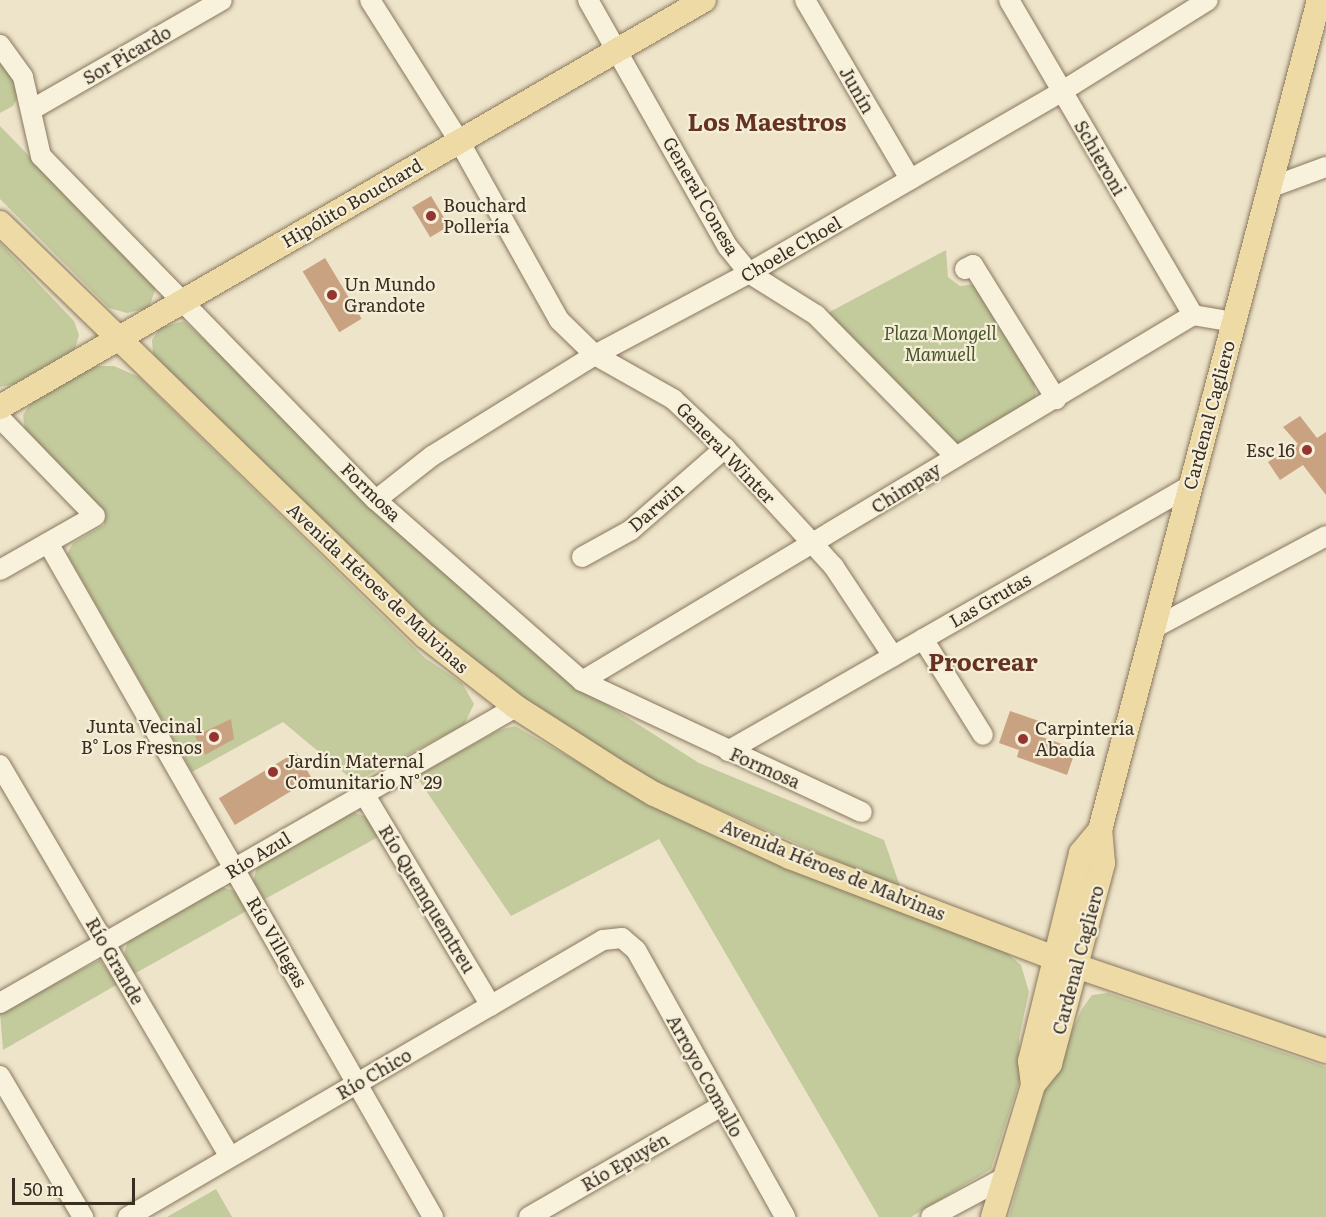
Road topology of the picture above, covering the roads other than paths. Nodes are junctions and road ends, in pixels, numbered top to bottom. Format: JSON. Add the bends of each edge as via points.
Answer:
{"nodes":[{"id":1,"x":222,"y":0,"type":"edge"},
{"id":2,"x":370,"y":0,"type":"edge"},
{"id":3,"x":588,"y":0,"type":"edge"},
{"id":4,"x":704,"y":0,"type":"edge"},
{"id":5,"x":805,"y":0,"type":"edge"},
{"id":6,"x":1009,"y":0,"type":"edge"},
{"id":7,"x":1208,"y":0,"type":"edge"},
{"id":8,"x":1319,"y":0,"type":"edge"},
{"id":9,"x":0,"y":45,"type":"edge"},
{"id":10,"x":617,"y":50,"type":"junction"},
{"id":11,"x":1061,"y":92,"type":"junction"},
{"id":12,"x":31,"y":110,"type":"junction"},
{"id":13,"x":459,"y":141,"type":"junction"},
{"id":14,"x":1326,"y":167,"type":"edge"},
{"id":15,"x":910,"y":179,"type":"junction"},
{"id":16,"x":1269,"y":188,"type":"junction"},
{"id":17,"x":0,"y":223,"type":"edge"},
{"id":18,"x":965,"y":268,"type":"dead end"},
{"id":19,"x":749,"y":273,"type":"junction"},
{"id":20,"x":182,"y":301,"type":"junction"},
{"id":21,"x":1193,"y":315,"type":"junction"},
{"id":22,"x":1234,"y":322,"type":"junction"},
{"id":23,"x":115,"y":339,"type":"junction"},
{"id":24,"x":595,"y":355,"type":"junction"},
{"id":25,"x":1056,"y":399,"type":"junction"},
{"id":26,"x":0,"y":406,"type":"edge"},
{"id":27,"x":0,"y":418,"type":"edge"},
{"id":28,"x":725,"y":448,"type":"junction"},
{"id":29,"x":956,"y":457,"type":"junction"},
{"id":30,"x":1190,"y":486,"type":"junction"},
{"id":31,"x":376,"y":500,"type":"junction"},
{"id":32,"x":1326,"y":536,"type":"edge"},
{"id":33,"x":48,"y":543,"type":"junction"},
{"id":34,"x":814,"y":546,"type":"junction"},
{"id":35,"x":582,"y":557,"type":"dead end"},
{"id":36,"x":0,"y":570,"type":"edge"},
{"id":37,"x":1154,"y":627,"type":"junction"},
{"id":38,"x":923,"y":639,"type":"junction"},
{"id":39,"x":893,"y":656,"type":"junction"},
{"id":40,"x":582,"y":681,"type":"junction"},
{"id":41,"x":516,"y":707,"type":"junction"},
{"id":42,"x":983,"y":735,"type":"dead end"},
{"id":43,"x":728,"y":751,"type":"junction"},
{"id":44,"x":0,"y":765,"type":"edge"},
{"id":45,"x":363,"y":792,"type":"junction"},
{"id":46,"x":862,"y":812,"type":"dead end"},
{"id":47,"x":1100,"y":830,"type":"junction"},
{"id":48,"x":235,"y":869,"type":"junction"},
{"id":49,"x":622,"y":938,"type":"joint"},
{"id":50,"x":104,"y":942,"type":"junction"},
{"id":51,"x":1054,"y":958,"type":"junction"},
{"id":52,"x":1076,"y":966,"type":"junction"},
{"id":53,"x":0,"y":1003,"type":"edge"},
{"id":54,"x":491,"y":1006,"type":"junction"},
{"id":55,"x":1326,"y":1051,"type":"edge"},
{"id":56,"x":0,"y":1076,"type":"edge"},
{"id":57,"x":360,"y":1083,"type":"junction"},
{"id":58,"x":1033,"y":1085,"type":"junction"},
{"id":59,"x":721,"y":1106,"type":"junction"},
{"id":60,"x":230,"y":1157,"type":"junction"},
{"id":61,"x":1004,"y":1178,"type":"junction"},
{"id":62,"x":83,"y":1217,"type":"edge"},
{"id":63,"x":128,"y":1217,"type":"edge"},
{"id":64,"x":433,"y":1217,"type":"edge"},
{"id":65,"x":529,"y":1217,"type":"edge"},
{"id":66,"x":785,"y":1217,"type":"edge"},
{"id":67,"x":931,"y":1217,"type":"edge"},
{"id":68,"x":993,"y":1217,"type":"edge"}],
"edges":[{"from":1,"to":12,"type":"street","name":"Sor Picardo"},
{"from":2,"to":13,"type":"street","name":"General Winter"},
{"from":3,"to":10,"type":"street","name":"General Conesa"},
{"from":4,"to":10,"type":"main road","name":"Hipólito Bouchard"},
{"from":5,"to":15,"type":"street","name":"Junín"},
{"from":6,"to":11,"type":"street","name":"Schieroni"},
{"from":7,"to":11,"type":"street","name":"Choele Choel"},
{"from":8,"to":16,"type":"main road","name":"Cardenal Cagliero"},
{"from":9,"to":12,"type":"street","name":"Formosa","via":[[23,77]]},
{"from":10,"to":13,"type":"main road","name":"Hipólito Bouchard"},
{"from":10,"to":19,"type":"street","name":"General Conesa","via":[[728,247]]},
{"from":11,"to":15,"type":"street","name":"Choele Choel"},
{"from":11,"to":21,"type":"street","name":"Schieroni"},
{"from":12,"to":20,"type":"street","name":"Formosa","via":[[41,156]]},
{"from":13,"to":20,"type":"main road","name":"Hipólito Bouchard"},
{"from":13,"to":24,"type":"street","name":"General Winter","via":[[559,320]]},
{"from":14,"to":16,"type":"street"},
{"from":15,"to":19,"type":"street","name":"Choele Choel"},
{"from":16,"to":22,"type":"main road","name":"Cardenal Cagliero"},
{"from":17,"to":23,"type":"main road","name":"Avenida Héroes de Malvinas"},
{"from":18,"to":25,"type":"street","via":[[973,265]]},
{"from":19,"to":24,"type":"street","name":"Choele Choel"},
{"from":19,"to":29,"type":"street","name":"General Conesa","via":[[816,315]]},
{"from":20,"to":23,"type":"main road","name":"Hipólito Bouchard"},
{"from":20,"to":31,"type":"street","name":"Formosa"},
{"from":21,"to":22,"type":"street"},
{"from":21,"to":25,"type":"street","name":"Chimpay"},
{"from":22,"to":30,"type":"main road","name":"Cardenal Cagliero"},
{"from":23,"to":26,"type":"main road","name":"Hipólito Bouchard"},
{"from":23,"to":41,"type":"main road","name":"Avenida Héroes de Malvinas","via":[[425,636]]},
{"from":24,"to":28,"type":"street","name":"General Winter","via":[[673,399]]},
{"from":24,"to":31,"type":"street","name":"Choele Choel","via":[[432,456]]},
{"from":25,"to":29,"type":"street","name":"Chimpay"},
{"from":27,"to":33,"type":"street","via":[[95,516]]},
{"from":28,"to":34,"type":"street","name":"General Winter"},
{"from":28,"to":35,"type":"street","name":"Darwin","via":[[631,530]]},
{"from":29,"to":34,"type":"street","name":"Chimpay"},
{"from":30,"to":37,"type":"main road","name":"Cardenal Cagliero"},
{"from":30,"to":38,"type":"street","name":"Las Grutas"},
{"from":31,"to":40,"type":"street","name":"Formosa"},
{"from":32,"to":37,"type":"street"},
{"from":33,"to":36,"type":"street"},
{"from":33,"to":48,"type":"street","name":"Río Villegas"},
{"from":34,"to":39,"type":"street","name":"General Winter","via":[[834,567]]},
{"from":34,"to":40,"type":"street","name":"Chimpay"},
{"from":37,"to":47,"type":"main road","name":"Cardenal Cagliero"},
{"from":38,"to":39,"type":"street","name":"Las Grutas"},
{"from":38,"to":42,"type":"street"},
{"from":39,"to":43,"type":"street","name":"Las Grutas"},
{"from":40,"to":43,"type":"street","name":"Formosa"},
{"from":41,"to":45,"type":"street","name":"Río Azul"},
{"from":41,"to":51,"type":"main road","name":"Avenida Héroes de Malvinas","via":[[654,794],[790,857]]},
{"from":43,"to":46,"type":"street","name":"Formosa"},
{"from":44,"to":50,"type":"street","name":"Río Grande"},
{"from":45,"to":48,"type":"street","name":"Río Azul"},
{"from":45,"to":54,"type":"street","name":"Río Quemquemtreu"},
{"from":47,"to":51,"type":"main road","name":"Cardenal Cagliero","via":[[1081,853]]},
{"from":47,"to":52,"type":"main road","name":"Cardenal Cagliero","via":[[1103,863]]},
{"from":48,"to":50,"type":"street","name":"Río Azul"},
{"from":48,"to":57,"type":"street","name":"Río Villegas"},
{"from":49,"to":54,"type":"street","name":"Río Chico","via":[[603,940]]},
{"from":49,"to":59,"type":"street","name":"Arroyo Comallo","via":[[636,950]]},
{"from":50,"to":53,"type":"street","name":"Río Azul"},
{"from":50,"to":60,"type":"street","name":"Río Grande"},
{"from":51,"to":52,"type":"main road","name":"Avenida Héroes de Malvinas"},
{"from":51,"to":58,"type":"main road","name":"Cardenal Cagliero","via":[[1030,1061]]},
{"from":52,"to":55,"type":"main road","name":"Avenida Héroes de Malvinas"},
{"from":52,"to":58,"type":"main road","name":"Cardenal Cagliero","via":[[1050,1064]]},
{"from":54,"to":57,"type":"street","name":"Río Chico"},
{"from":56,"to":62,"type":"street"},
{"from":57,"to":60,"type":"street","name":"Río Chico"},
{"from":57,"to":64,"type":"street","name":"Río Villegas"},
{"from":58,"to":61,"type":"main road","name":"Cardenal Cagliero"},
{"from":59,"to":65,"type":"street","name":"Río Epuyén"},
{"from":59,"to":66,"type":"street","name":"Arroyo Comallo"},
{"from":60,"to":63,"type":"street","name":"Río Chico"},
{"from":61,"to":67,"type":"street"},
{"from":61,"to":68,"type":"main road","name":"Cardenal Cagliero"}]}
